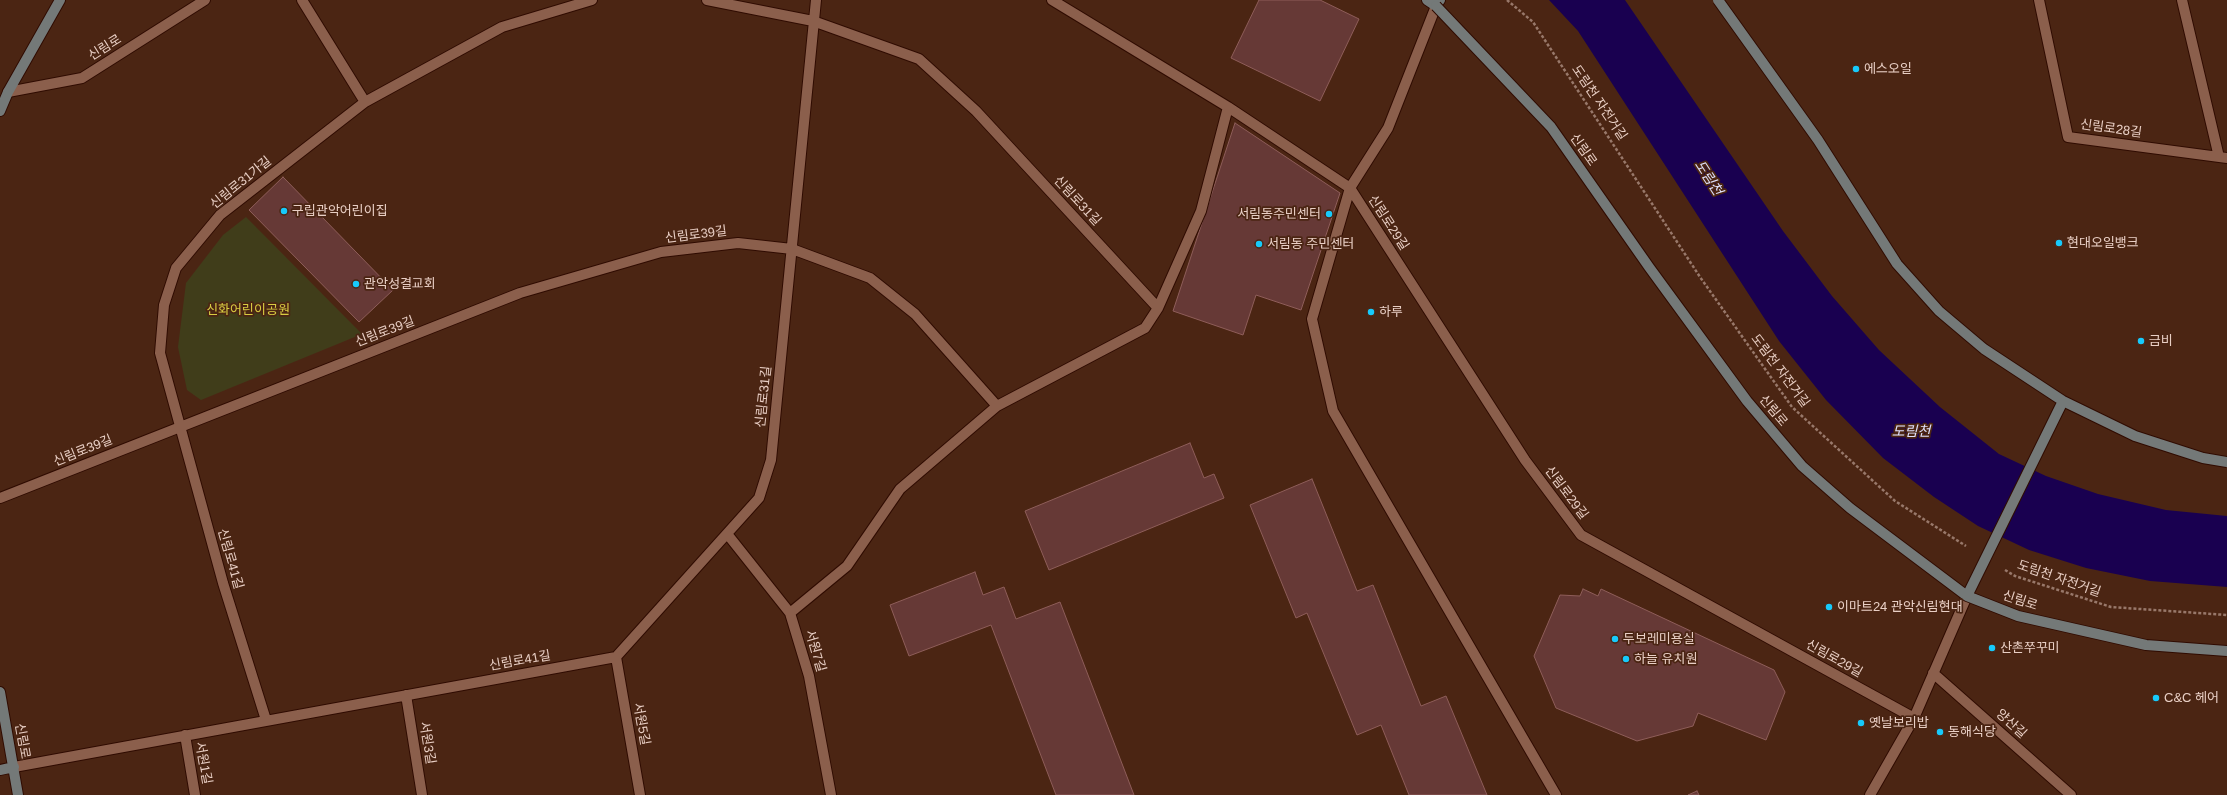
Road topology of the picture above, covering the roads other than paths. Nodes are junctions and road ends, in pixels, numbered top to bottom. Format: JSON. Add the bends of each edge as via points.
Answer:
{"nodes":[{"id":1,"x":60,"y":0,"type":"edge"},
{"id":2,"x":206,"y":0,"type":"edge"},
{"id":3,"x":302,"y":0,"type":"edge"},
{"id":4,"x":592,"y":0,"type":"edge"},
{"id":5,"x":707,"y":0,"type":"edge"},
{"id":6,"x":816,"y":0,"type":"edge"},
{"id":7,"x":1052,"y":0,"type":"edge"},
{"id":8,"x":1427,"y":0,"type":"edge"},
{"id":9,"x":1718,"y":0,"type":"edge"},
{"id":10,"x":2039,"y":0,"type":"edge"},
{"id":11,"x":2182,"y":0,"type":"edge"},
{"id":12,"x":1438,"y":3,"type":"edge"},
{"id":13,"x":813,"y":21,"type":"junction"},
{"id":14,"x":8,"y":92,"type":"junction"},
{"id":15,"x":365,"y":102,"type":"junction"},
{"id":16,"x":1228,"y":107,"type":"junction"},
{"id":17,"x":0,"y":111,"type":"edge"},
{"id":18,"x":2223,"y":157,"type":"edge"},
{"id":19,"x":1350,"y":188,"type":"junction"},
{"id":20,"x":792,"y":249,"type":"junction"},
{"id":21,"x":1158,"y":308,"type":"junction"},
{"id":22,"x":2063,"y":401,"type":"junction"},
{"id":23,"x":997,"y":406,"type":"junction"},
{"id":24,"x":181,"y":426,"type":"junction"},
{"id":25,"x":2227,"y":462,"type":"edge"},
{"id":26,"x":0,"y":498,"type":"edge"},
{"id":27,"x":728,"y":535,"type":"junction"},
{"id":28,"x":1967,"y":596,"type":"junction"},
{"id":29,"x":790,"y":613,"type":"junction"},
{"id":30,"x":2227,"y":651,"type":"edge"},
{"id":31,"x":616,"y":657,"type":"junction"},
{"id":32,"x":1934,"y":673,"type":"junction"},
{"id":33,"x":0,"y":692,"type":"edge"},
{"id":34,"x":406,"y":695,"type":"junction"},
{"id":35,"x":1914,"y":718,"type":"junction"},
{"id":36,"x":266,"y":720,"type":"junction"},
{"id":37,"x":185,"y":735,"type":"junction"},
{"id":38,"x":14,"y":767,"type":"junction"},
{"id":39,"x":0,"y":770,"type":"edge"},
{"id":40,"x":18,"y":795,"type":"edge"},
{"id":41,"x":195,"y":795,"type":"edge"},
{"id":42,"x":422,"y":795,"type":"edge"},
{"id":43,"x":640,"y":795,"type":"edge"},
{"id":44,"x":831,"y":795,"type":"edge"},
{"id":45,"x":1556,"y":795,"type":"edge"},
{"id":46,"x":1870,"y":795,"type":"edge"},
{"id":47,"x":2071,"y":795,"type":"edge"}],
"edges":[{"from":1,"to":14,"type":"main road"},
{"from":2,"to":14,"type":"street","name":"신림로","via":[[82,78]]},
{"from":3,"to":15,"type":"street"},
{"from":4,"to":15,"type":"street","name":"신림로31가길","via":[[502,27]]},
{"from":5,"to":13,"type":"street"},
{"from":6,"to":13,"type":"street","name":"신림로31길"},
{"from":7,"to":16,"type":"street","name":"신림로29길"},
{"from":8,"to":12,"type":"main road","name":"신림로"},
{"from":9,"to":22,"type":"main road","bridge":true,"via":[[1818,140],[1897,264],[1938,311],[1984,349]]},
{"from":10,"to":18,"type":"street","name":"신림로28길","via":[[2068,137]]},
{"from":11,"to":18,"type":"street","name":"신림로28길"},
{"from":12,"to":19,"type":"street","name":"신림로29길","via":[[1388,128]]},
{"from":12,"to":28,"type":"main road","name":"신림로","bridge":true,"via":[[1551,127],[1747,401],[1802,466],[1850,508]]},
{"from":13,"to":20,"type":"street","name":"신림로31길"},
{"from":13,"to":21,"type":"street","name":"신림로31길","via":[[919,60],[976,111]]},
{"from":14,"to":17,"type":"main road"},
{"from":15,"to":24,"type":"street","name":"신림로31가길","via":[[220,215],[176,268],[164,305],[160,353]]},
{"from":16,"to":19,"type":"street","name":"신림로29길"},
{"from":16,"to":21,"type":"street","via":[[1201,211]]},
{"from":19,"to":35,"type":"street","name":"신림로29길","via":[[1525,460],[1581,535]]},
{"from":19,"to":45,"type":"street","name":"신림로29길","via":[[1312,319],[1333,411]]},
{"from":20,"to":23,"type":"street","via":[[870,278],[916,314]]},
{"from":20,"to":24,"type":"street","name":"신림로39길","via":[[738,243],[661,252],[527,291]]},
{"from":20,"to":27,"type":"street","name":"신림로31길","via":[[771,460],[759,498]]},
{"from":21,"to":23,"type":"street","via":[[1145,328]]},
{"from":22,"to":25,"type":"main road","bridge":true,"via":[[2135,436],[2203,458]]},
{"from":22,"to":28,"type":"main road","bridge":true},
{"from":23,"to":29,"type":"street","via":[[900,489],[847,566]]},
{"from":24,"to":26,"type":"street","name":"신림로39길"},
{"from":24,"to":36,"type":"street","name":"신림로41길","via":[[223,583]]},
{"from":27,"to":29,"type":"street","name":"서원7길"},
{"from":27,"to":31,"type":"street"},
{"from":28,"to":30,"type":"main road","name":"신림로","bridge":true,"via":[[2018,616],[2146,645]]},
{"from":28,"to":32,"type":"street"},
{"from":29,"to":44,"type":"street","name":"서원7길","via":[[809,676]]},
{"from":31,"to":34,"type":"street","name":"신림로41길"},
{"from":31,"to":43,"type":"street","name":"서원5길"},
{"from":32,"to":35,"type":"street"},
{"from":32,"to":47,"type":"street","name":"양산길"},
{"from":33,"to":38,"type":"main road","name":"신림로"},
{"from":34,"to":36,"type":"street","name":"신림로41길"},
{"from":34,"to":42,"type":"street","name":"서원3길"},
{"from":35,"to":46,"type":"street"},
{"from":36,"to":37,"type":"street","name":"신림로41길"},
{"from":37,"to":38,"type":"street","name":"신림로41길"},
{"from":37,"to":41,"type":"street","name":"서원1길"},
{"from":38,"to":39,"type":"main road"},
{"from":38,"to":40,"type":"main road","name":"신림로"}]}
